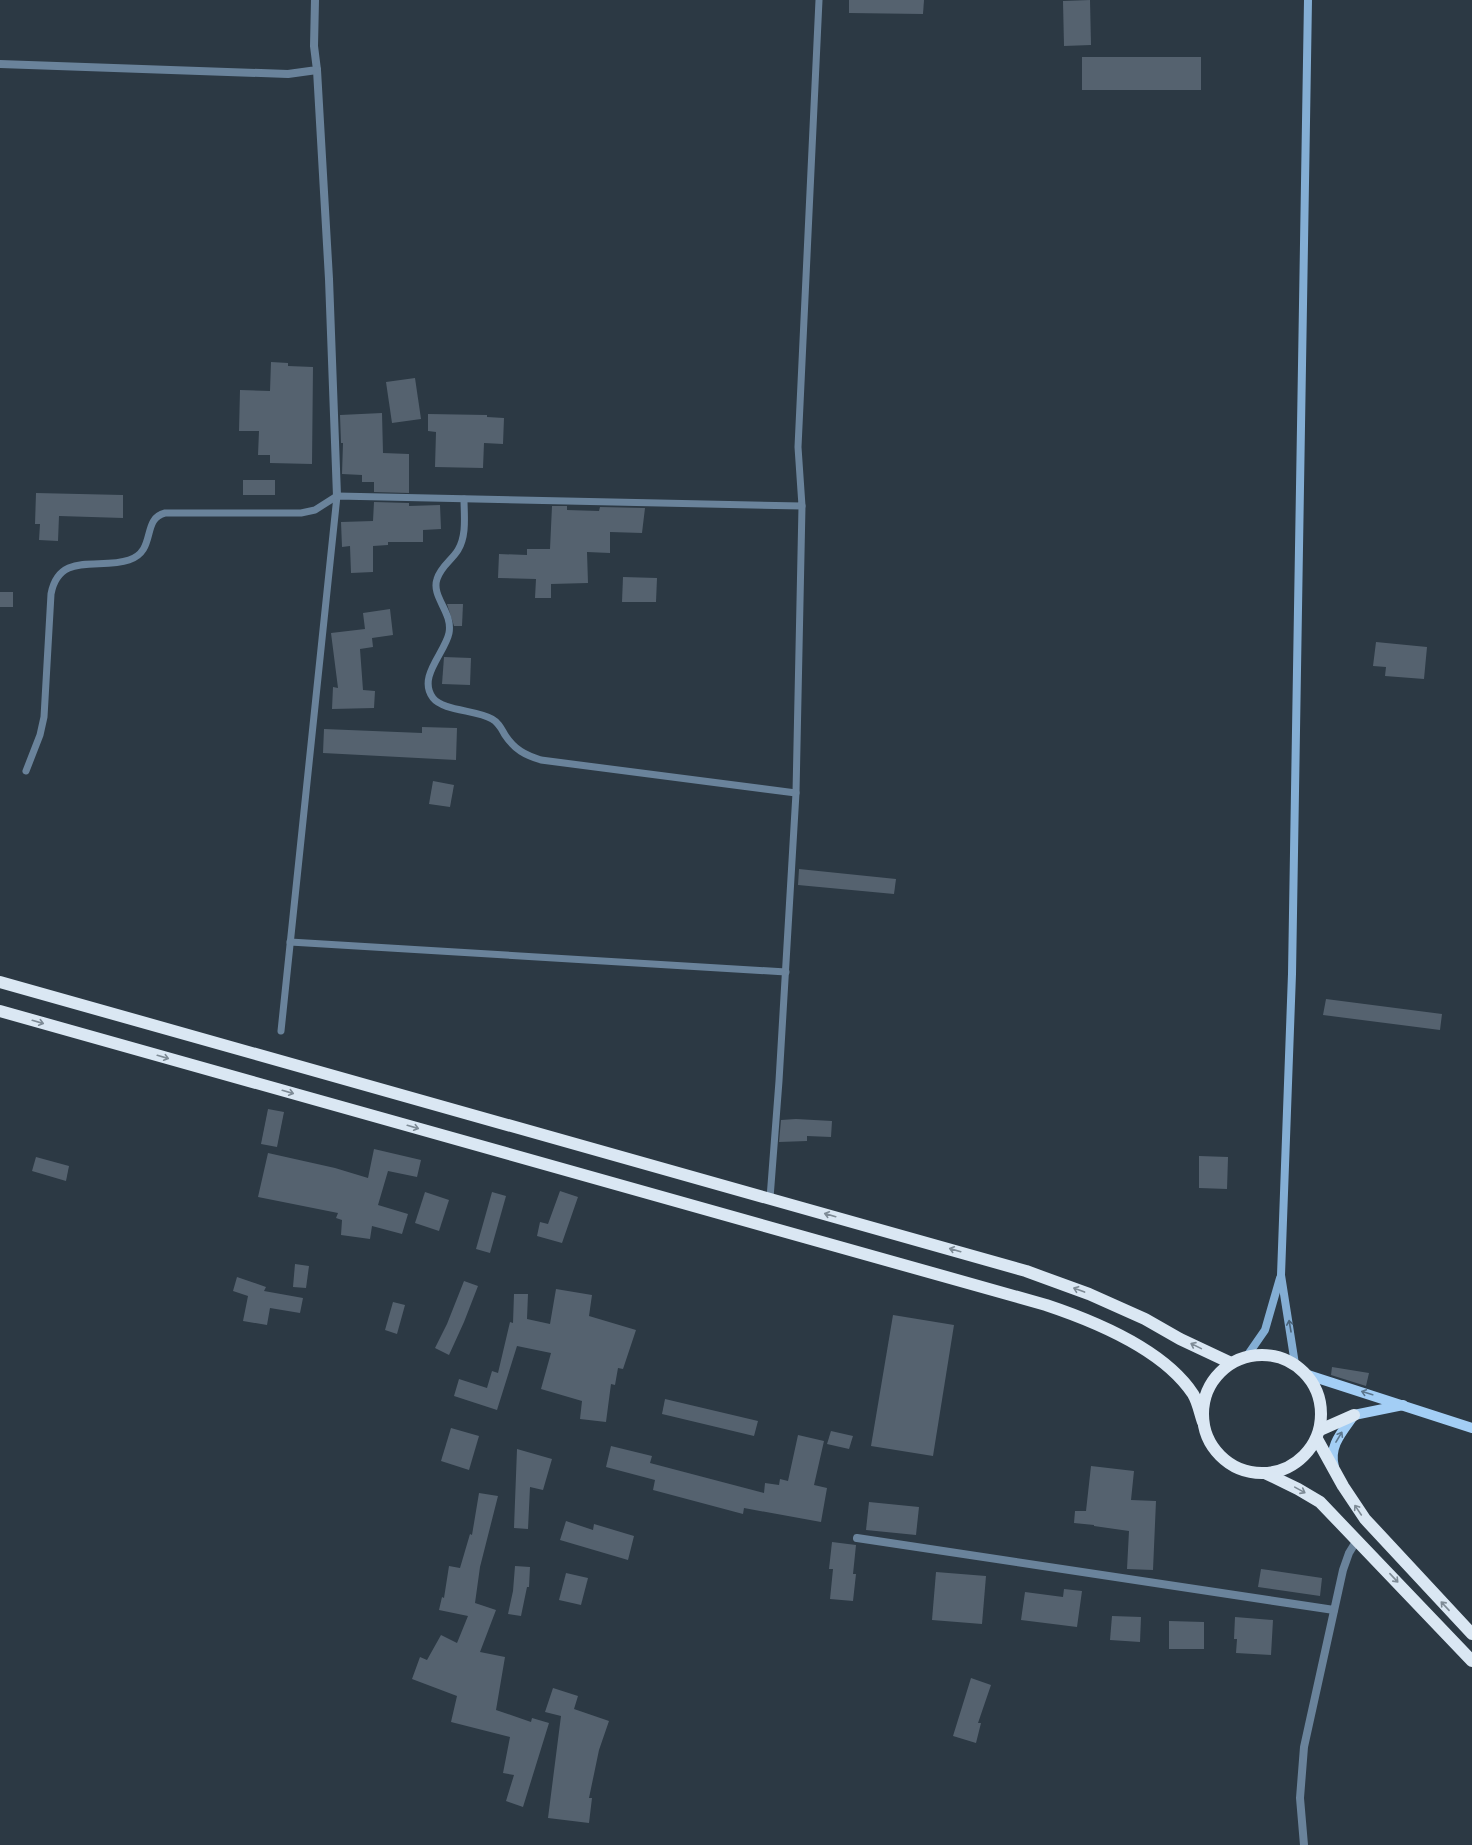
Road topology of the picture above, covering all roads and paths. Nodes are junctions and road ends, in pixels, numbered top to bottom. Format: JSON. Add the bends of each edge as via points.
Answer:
{"nodes":[{"id":1,"x":315,"y":0,"type":"edge"},
{"id":2,"x":819,"y":0,"type":"edge"},
{"id":3,"x":1308,"y":0,"type":"edge"},
{"id":4,"x":0,"y":64,"type":"edge"},
{"id":5,"x":317,"y":70,"type":"junction"},
{"id":6,"x":337,"y":496,"type":"junction"},
{"id":7,"x":464,"y":499,"type":"junction"},
{"id":8,"x":802,"y":506,"type":"junction"},
{"id":9,"x":26,"y":771,"type":"dead end"},
{"id":10,"x":796,"y":793,"type":"junction"},
{"id":11,"x":290,"y":942,"type":"junction"},
{"id":12,"x":786,"y":972,"type":"junction"},
{"id":13,"x":0,"y":982,"type":"edge"},
{"id":14,"x":0,"y":1011,"type":"edge"},
{"id":15,"x":281,"y":1031,"type":"dead end"},
{"id":16,"x":770,"y":1198,"type":"junction"},
{"id":17,"x":1281,"y":1275,"type":"junction"},
{"id":18,"x":1247,"y":1356,"type":"junction"},
{"id":19,"x":1231,"y":1363,"type":"junction"},
{"id":20,"x":1295,"y":1364,"type":"junction"},
{"id":21,"x":1308,"y":1375,"type":"junction"},
{"id":22,"x":1405,"y":1405,"type":"junction"},
{"id":23,"x":1354,"y":1416,"type":"junction"},
{"id":24,"x":1203,"y":1422,"type":"junction"},
{"id":25,"x":1472,"y":1428,"type":"edge"},
{"id":26,"x":1318,"y":1435,"type":"junction"},
{"id":27,"x":1265,"y":1473,"type":"junction"},
{"id":28,"x":1336,"y":1474,"type":"junction"},
{"id":29,"x":857,"y":1538,"type":"dead end"},
{"id":30,"x":1357,"y":1540,"type":"junction"},
{"id":31,"x":1334,"y":1610,"type":"junction"},
{"id":32,"x":1472,"y":1634,"type":"edge"},
{"id":33,"x":1472,"y":1661,"type":"edge"},
{"id":34,"x":1304,"y":1845,"type":"edge"}],
"edges":[{"from":1,"to":5,"type":"street","via":[[314,46]]},
{"from":2,"to":8,"type":"lane","via":[[798,447]]},
{"from":3,"to":17,"type":"main road","via":[[1292,974]]},
{"from":4,"to":5,"type":"street","via":[[288,74]]},
{"from":5,"to":6,"type":"street","via":[[329,279]]},
{"from":6,"to":7,"type":"lane"},
{"from":6,"to":9,"type":"lane","via":[[315,510],[301,513],[165,512],[158,514],[152,521],[148,543],[138,556],[120,562],[70,566],[59,574],[53,583],[51,594],[44,717]]},
{"from":6,"to":11,"type":"lane"},
{"from":7,"to":8,"type":"lane"},
{"from":7,"to":10,"type":"lane","via":[[462,543],[436,580],[436,588],[449,620],[449,631],[444,648],[431,670],[429,686],[434,699],[440,704],[492,718],[522,754],[542,760]]},
{"from":8,"to":10,"type":"lane"},
{"from":10,"to":12,"type":"lane"},
{"from":11,"to":12,"type":"lane"},
{"from":11,"to":15,"type":"lane"},
{"from":12,"to":16,"type":"lane"},
{"from":13,"to":16,"type":"highway"},
{"from":14,"to":24,"type":"highway","one_way":true,"via":[[1046,1305],[1080,1317],[1149,1353],[1176,1375],[1193,1395]]},
{"from":19,"to":16,"type":"highway","one_way":true,"via":[[1145,1319],[1026,1270]]},
{"from":17,"to":18,"type":"main road","via":[[1265,1330]]},
{"from":20,"to":17,"type":"main road","one_way":true},
{"from":18,"to":19,"type":"highway"},
{"from":18,"to":20,"type":"highway","via":[[1263,1354],[1280,1357]]},
{"from":19,"to":24,"type":"highway","via":[[1218,1374],[1208,1388],[1203,1405]]},
{"from":20,"to":21,"type":"highway"},
{"from":22,"to":21,"type":"main road","one_way":true},
{"from":21,"to":26,"type":"highway","via":[[1318,1392],[1322,1411]]},
{"from":22,"to":23,"type":"main road"},
{"from":22,"to":25,"type":"main road"},
{"from":23,"to":26,"type":"highway"},
{"from":28,"to":23,"type":"main road","one_way":true,"via":[[1332,1462],[1333,1447]]},
{"from":24,"to":27,"type":"highway","via":[[1208,1439],[1231,1465],[1247,1472]]},
{"from":26,"to":27,"type":"highway","via":[[1308,1453],[1295,1464]]},
{"from":26,"to":28,"type":"highway"},
{"from":27,"to":30,"type":"highway","one_way":true,"via":[[1298,1488],[1320,1502]]},
{"from":32,"to":28,"type":"highway","one_way":true,"via":[[1364,1519]]},
{"from":29,"to":31,"type":"street"},
{"from":30,"to":31,"type":"street","via":[[1343,1570]]},
{"from":30,"to":33,"type":"highway","one_way":true},
{"from":31,"to":34,"type":"street","via":[[1304,1747],[1300,1798]]}]}
